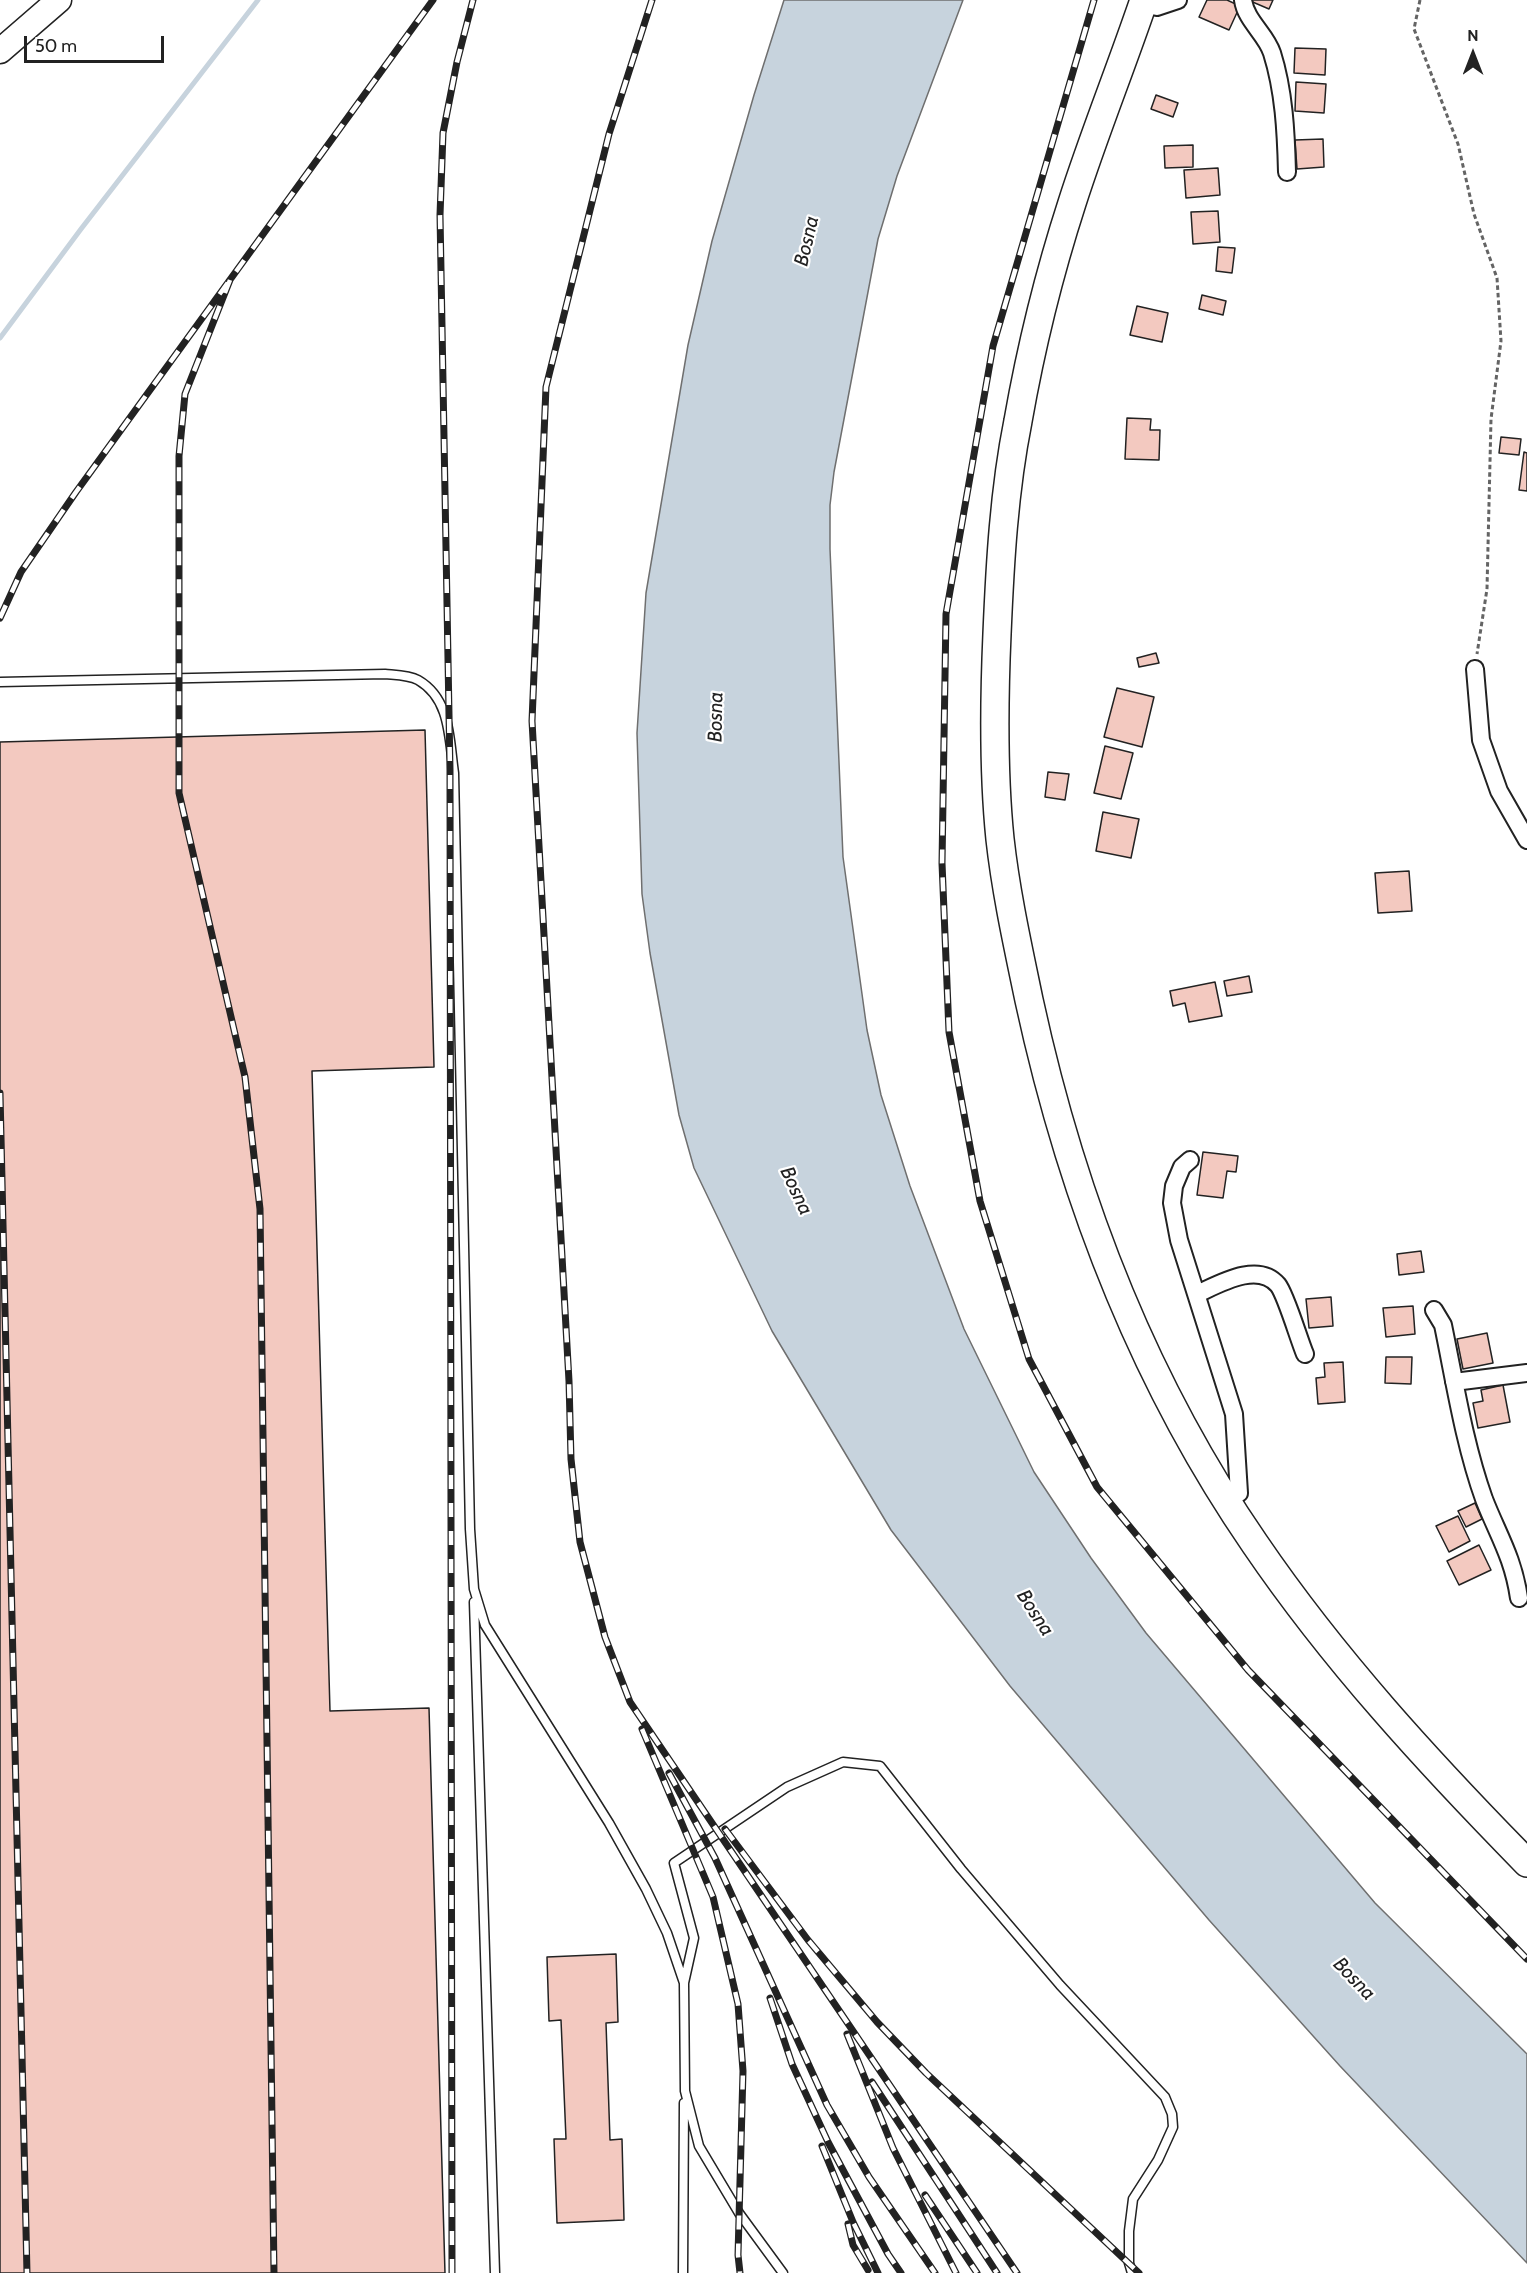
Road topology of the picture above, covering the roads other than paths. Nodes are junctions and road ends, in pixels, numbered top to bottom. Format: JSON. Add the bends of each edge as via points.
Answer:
{"nodes":[{"id":1,"x":59,"y":0,"type":"edge"},
{"id":2,"x":1178,"y":0,"type":"edge"},
{"id":3,"x":1243,"y":0,"type":"edge"},
{"id":4,"x":1143,"y":2,"type":"edge"},
{"id":5,"x":0,"y":51,"type":"edge"},
{"id":6,"x":1287,"y":172,"type":"dead end"},
{"id":7,"x":1475,"y":669,"type":"road end"},
{"id":8,"x":0,"y":682,"type":"edge"},
{"id":9,"x":1527,"y":840,"type":"edge"},
{"id":10,"x":1190,"y":1160,"type":"dead end"},
{"id":11,"x":1197,"y":1294,"type":"junction"},
{"id":12,"x":1434,"y":1310,"type":"dead end"},
{"id":13,"x":1305,"y":1354,"type":"dead end"},
{"id":14,"x":1527,"y":1373,"type":"edge"},
{"id":15,"x":1454,"y":1382,"type":"junction"},
{"id":16,"x":1227,"y":1500,"type":"junction"},
{"id":17,"x":474,"y":1589,"type":"junction"},
{"id":18,"x":1519,"y":1598,"type":"dead end"},
{"id":19,"x":1527,"y":1863,"type":"edge"},
{"id":20,"x":684,"y":1983,"type":"junction"},
{"id":21,"x":685,"y":2091,"type":"junction"},
{"id":22,"x":495,"y":2273,"type":"edge"},
{"id":23,"x":683,"y":2273,"type":"edge"},
{"id":24,"x":783,"y":2273,"type":"edge"},
{"id":25,"x":1132,"y":2273,"type":"edge"}],
"edges":[{"from":1,"to":5,"type":"main road"},
{"from":2,"to":4,"type":"street","via":[[1157,7]]},
{"from":3,"to":6,"type":"street","via":[[1250,19],[1271,51],[1286,124]]},
{"from":4,"to":16,"type":"main road","via":[[1072,202],[1041,311],[1017,424],[999,574],[994,709],[1000,839],[1046,1076],[1085,1208],[1131,1324],[1188,1436]]},
{"from":7,"to":9,"type":"street","via":[[1481,740],[1499,791]]},
{"from":8,"to":17,"type":"lane","via":[[385,674],[416,679],[445,710],[454,772]]},
{"from":10,"to":11,"type":"street","via":[[1182,1167],[1174,1186],[1172,1203]]},
{"from":11,"to":13,"type":"street","via":[[1243,1275],[1270,1278],[1280,1286]]},
{"from":11,"to":16,"type":"street","via":[[1234,1414],[1239,1493]]},
{"from":12,"to":15,"type":"street","via":[[1443,1325]]},
{"from":14,"to":15,"type":"street"},
{"from":15,"to":18,"type":"street","via":[[1473,1461],[1510,1556]]},
{"from":16,"to":19,"type":"main road","via":[[1332,1650],[1451,1785]]},
{"from":17,"to":20,"type":"lane","via":[[484,1625],[646,1889],[667,1932]]},
{"from":17,"to":22,"type":"lane"},
{"from":20,"to":21,"type":"lane"},
{"from":20,"to":25,"type":"lane","via":[[694,1938],[674,1863],[787,1787],[843,1762],[880,1766],[1060,1985],[1165,2097],[1173,2127],[1133,2199],[1129,2231]]},
{"from":21,"to":23,"type":"lane"},
{"from":21,"to":24,"type":"lane","via":[[699,2145],[739,2213]]}]}
